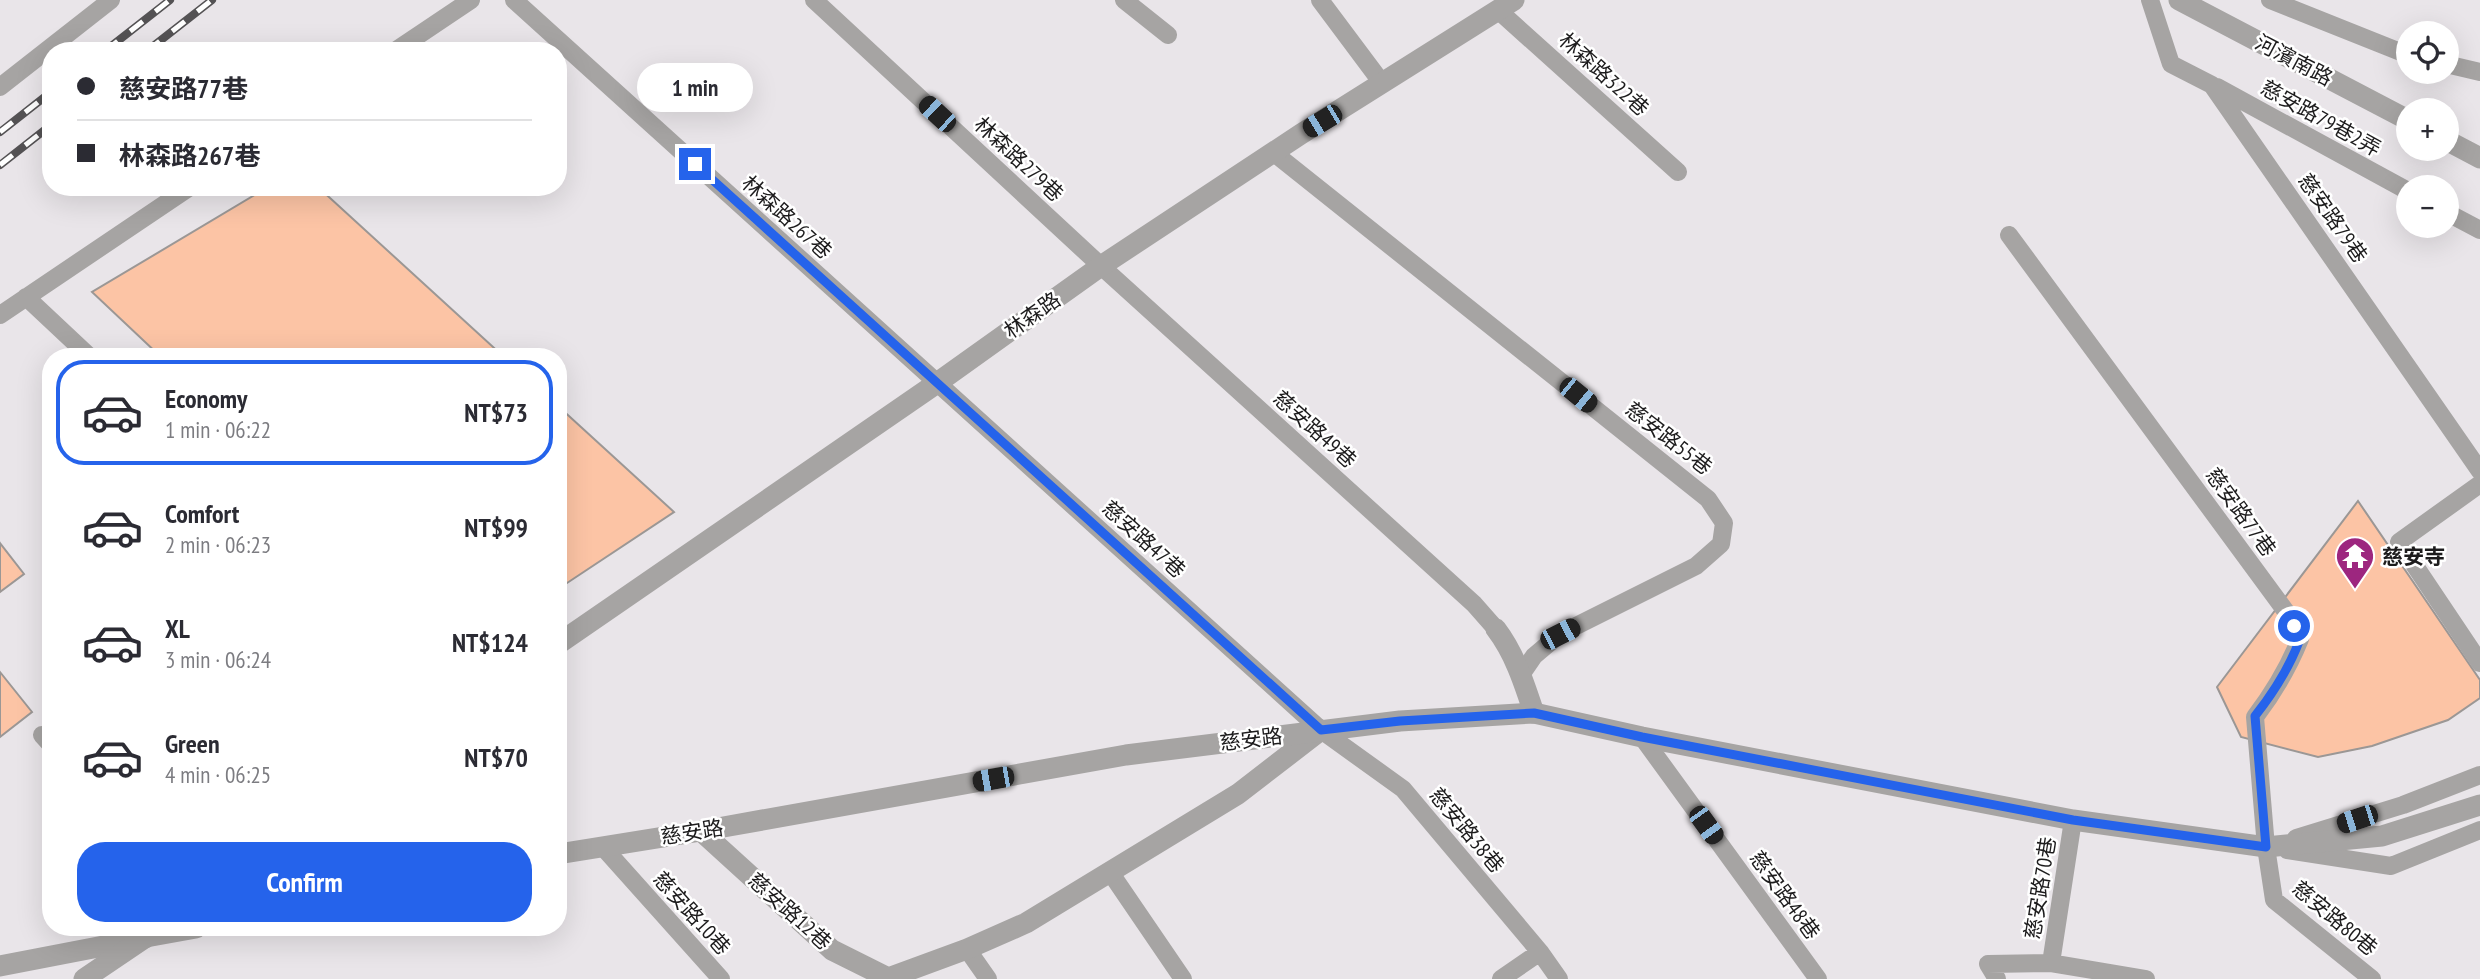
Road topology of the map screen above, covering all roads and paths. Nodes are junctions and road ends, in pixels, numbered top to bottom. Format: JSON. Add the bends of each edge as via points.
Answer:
{"nodes":[{"id":1,"x":111,"y":0,"type":"edge"},
{"id":2,"x":471,"y":0,"type":"edge"},
{"id":3,"x":514,"y":0,"type":"edge"},
{"id":4,"x":814,"y":0,"type":"edge"},
{"id":5,"x":1124,"y":0,"type":"edge"},
{"id":6,"x":1320,"y":0,"type":"edge"},
{"id":7,"x":2150,"y":0,"type":"edge"},
{"id":8,"x":2179,"y":0,"type":"edge"},
{"id":9,"x":2270,"y":0,"type":"edge"},
{"id":10,"x":1507,"y":5,"type":"edge"},
{"id":11,"x":1168,"y":35,"type":"dead end"},
{"id":12,"x":57,"y":42,"type":"edge"},
{"id":13,"x":408,"y":42,"type":"edge"},
{"id":14,"x":560,"y":42,"type":"edge"},
{"id":15,"x":567,"y":48,"type":"edge"},
{"id":16,"x":2396,"y":50,"type":"edge"},
{"id":17,"x":42,"y":54,"type":"edge"},
{"id":18,"x":2459,"y":67,"type":"edge"},
{"id":19,"x":2480,"y":72,"type":"edge"},
{"id":20,"x":1382,"y":83,"type":"junction"},
{"id":21,"x":2212,"y":85,"type":"junction"},
{"id":22,"x":0,"y":87,"type":"edge"},
{"id":23,"x":2396,"y":114,"type":"edge"},
{"id":24,"x":2459,"y":147,"type":"edge"},
{"id":25,"x":1274,"y":153,"type":"junction"},
{"id":26,"x":2480,"y":158,"type":"edge"},
{"id":27,"x":1678,"y":172,"type":"dead end"},
{"id":28,"x":2396,"y":185,"type":"edge"},
{"id":29,"x":177,"y":196,"type":"edge"},
{"id":30,"x":2459,"y":219,"type":"edge"},
{"id":31,"x":2480,"y":230,"type":"edge"},
{"id":32,"x":2009,"y":235,"type":"dead end"},
{"id":33,"x":1101,"y":265,"type":"junction"},
{"id":34,"x":26,"y":297,"type":"junction"},
{"id":35,"x":0,"y":315,"type":"edge"},
{"id":36,"x":80,"y":348,"type":"edge"},
{"id":37,"x":937,"y":383,"type":"junction"},
{"id":38,"x":2480,"y":471,"type":"edge"},
{"id":39,"x":2480,"y":484,"type":"edge"},
{"id":40,"x":1496,"y":629,"type":"joint"},
{"id":41,"x":567,"y":638,"type":"edge"},
{"id":42,"x":2480,"y":663,"type":"edge"},
{"id":43,"x":1521,"y":675,"type":"junction"},
{"id":44,"x":1534,"y":713,"type":"junction"},
{"id":45,"x":1321,"y":730,"type":"junction"},
{"id":46,"x":1642,"y":737,"type":"junction"},
{"id":47,"x":2480,"y":775,"type":"edge"},
{"id":48,"x":2480,"y":805,"type":"edge"},
{"id":49,"x":2073,"y":820,"type":"junction"},
{"id":50,"x":2480,"y":830,"type":"edge"},
{"id":51,"x":701,"y":831,"type":"junction"},
{"id":52,"x":602,"y":845,"type":"junction"},
{"id":53,"x":2266,"y":847,"type":"junction"},
{"id":54,"x":567,"y":852,"type":"edge"},
{"id":55,"x":1111,"y":872,"type":"junction"},
{"id":56,"x":133,"y":936,"type":"edge"},
{"id":57,"x":145,"y":936,"type":"edge"},
{"id":58,"x":967,"y":949,"type":"junction"},
{"id":59,"x":1540,"y":952,"type":"junction"},
{"id":60,"x":2051,"y":964,"type":"junction"},
{"id":61,"x":0,"y":966,"type":"edge"},
{"id":62,"x":84,"y":979,"type":"edge"},
{"id":63,"x":721,"y":979,"type":"edge"},
{"id":64,"x":988,"y":979,"type":"edge"},
{"id":65,"x":1183,"y":979,"type":"edge"},
{"id":66,"x":1501,"y":979,"type":"edge"},
{"id":67,"x":1559,"y":979,"type":"edge"},
{"id":68,"x":1818,"y":979,"type":"edge"},
{"id":69,"x":1997,"y":979,"type":"edge"},
{"id":70,"x":2146,"y":979,"type":"edge"},
{"id":71,"x":2372,"y":979,"type":"edge"}],
"edges":[{"from":1,"to":12,"type":"lane"},
{"from":2,"to":13,"type":"lane"},
{"from":3,"to":14,"type":"lane","name":"林森路267巷"},
{"from":4,"to":33,"type":"lane","name":"林森路279巷"},
{"from":5,"to":11,"type":"lane"},
{"from":6,"to":20,"type":"lane"},
{"from":7,"to":21,"type":"lane","name":"慈安路79巷","via":[[2171,64]]},
{"from":8,"to":23,"type":"street","name":"河濱南路"},
{"from":9,"to":16,"type":"lane"},
{"from":10,"to":20,"type":"street","name":"林森路"},
{"from":10,"to":27,"type":"lane","name":"林森路322巷"},
{"from":15,"to":37,"type":"lane","name":"林森路267巷"},
{"from":17,"to":22,"type":"lane"},
{"from":18,"to":19,"type":"lane"},
{"from":20,"to":25,"type":"street","name":"林森路"},
{"from":21,"to":28,"type":"lane","name":"慈安路79巷2弄"},
{"from":21,"to":38,"type":"lane","name":"慈安路79巷"},
{"from":24,"to":26,"type":"street"},
{"from":25,"to":33,"type":"street","name":"林森路"},
{"from":25,"to":43,"type":"lane","name":"慈安路55巷","via":[[1708,499],[1724,523],[1721,544],[1696,566],[1560,634],[1534,656]]},
{"from":29,"to":34,"type":"lane"},
{"from":30,"to":31,"type":"lane"},
{"from":32,"to":53,"type":"lane","name":"慈安路77巷","via":[[2287,613],[2300,639],[2276,689],[2255,716]]},
{"from":33,"to":37,"type":"street","name":"林森路"},
{"from":33,"to":40,"type":"lane","name":"慈安路49巷"},
{"from":34,"to":35,"type":"lane"},
{"from":34,"to":36,"type":"lane"},
{"from":37,"to":41,"type":"street","name":"林森路"},
{"from":37,"to":45,"type":"lane","name":"慈安路47巷"},
{"from":39,"to":42,"type":"lane","via":[[2399,542]]},
{"from":40,"to":43,"type":"street"},
{"from":43,"to":44,"type":"street"},
{"from":44,"to":45,"type":"street","name":"慈安路"},
{"from":44,"to":46,"type":"street","name":"慈安路"},
{"from":45,"to":51,"type":"street","name":"慈安路","via":[[1126,755]]},
{"from":45,"to":55,"type":"street","name":"慈安路12巷","via":[[1237,794]]},
{"from":45,"to":59,"type":"lane","name":"慈安路38巷","via":[[1403,789]]},
{"from":46,"to":49,"type":"street","name":"慈安路"},
{"from":46,"to":68,"type":"lane","name":"慈安路48巷"},
{"from":47,"to":53,"type":"lane","via":[[2403,805]]},
{"from":48,"to":53,"type":"street","name":"慈安路","via":[[2382,836]]},
{"from":49,"to":53,"type":"street","name":"慈安路"},
{"from":49,"to":60,"type":"lane","name":"慈安路70巷"},
{"from":50,"to":53,"type":"lane","via":[[2392,866]]},
{"from":51,"to":52,"type":"street","name":"慈安路"},
{"from":51,"to":58,"type":"street","name":"慈安路12巷","via":[[832,950],[888,978]]},
{"from":52,"to":54,"type":"street","name":"慈安路"},
{"from":52,"to":63,"type":"lane","name":"慈安路10巷"},
{"from":53,"to":71,"type":"lane","name":"慈安路80巷","via":[[2274,900]]},
{"from":55,"to":58,"type":"street","name":"慈安路12巷","via":[[1026,923]]},
{"from":55,"to":65,"type":"lane"},
{"from":56,"to":61,"type":"street"},
{"from":57,"to":62,"type":"street"},
{"from":58,"to":64,"type":"lane"},
{"from":59,"to":66,"type":"lane"},
{"from":59,"to":67,"type":"lane","name":"慈安路38巷"},
{"from":60,"to":69,"type":"lane","via":[[1988,964]]},
{"from":60,"to":70,"type":"lane"}]}
